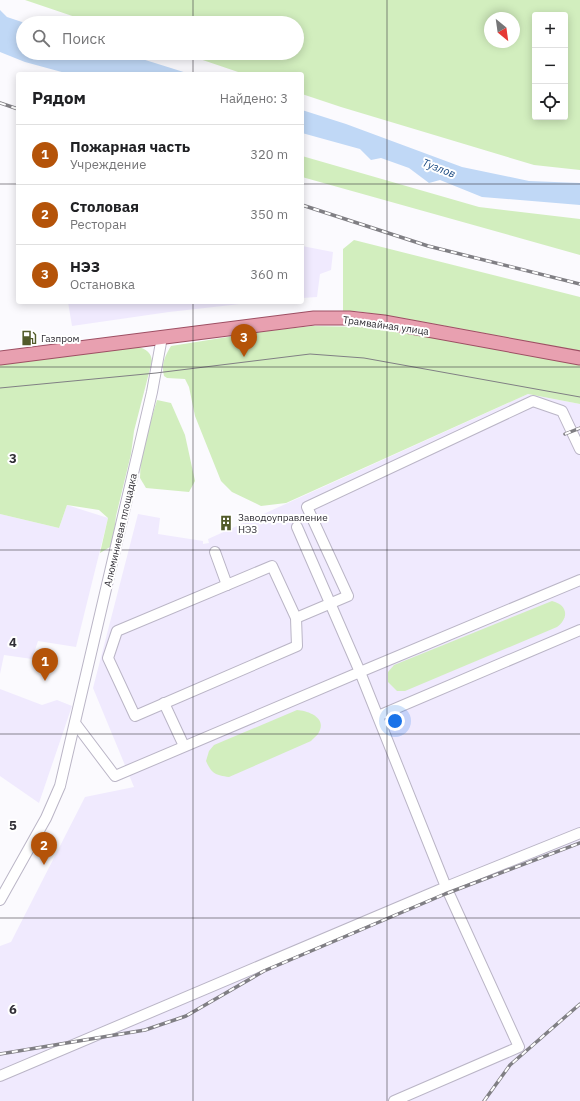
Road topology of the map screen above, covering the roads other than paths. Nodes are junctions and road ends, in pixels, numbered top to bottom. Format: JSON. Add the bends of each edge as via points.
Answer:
{"nodes":[{"id":1,"x":162,"y":337,"type":"junction"},
{"id":2,"x":0,"y":358,"type":"edge"},
{"id":3,"x":580,"y":358,"type":"edge"},
{"id":4,"x":580,"y":449,"type":"edge"},
{"id":5,"x":297,"y":527,"type":"dead end"},
{"id":6,"x":215,"y":552,"type":"dead end"},
{"id":7,"x":580,"y":580,"type":"edge"},
{"id":8,"x":227,"y":585,"type":"junction"},
{"id":9,"x":330,"y":604,"type":"junction"},
{"id":10,"x":296,"y":618,"type":"junction"},
{"id":11,"x":580,"y":630,"type":"edge"},
{"id":12,"x":360,"y":672,"type":"junction"},
{"id":13,"x":164,"y":703,"type":"junction"},
{"id":14,"x":378,"y":716,"type":"junction"},
{"id":15,"x":75,"y":723,"type":"junction"},
{"id":16,"x":184,"y":746,"type":"junction"},
{"id":17,"x":580,"y":833,"type":"edge"},
{"id":18,"x":446,"y":887,"type":"junction"},
{"id":19,"x":0,"y":900,"type":"edge"},
{"id":20,"x":0,"y":1076,"type":"edge"},
{"id":21,"x":394,"y":1101,"type":"edge"}],
"edges":[{"from":1,"to":2,"type":"main road","name":"Трамвайная улица"},
{"from":1,"to":3,"type":"main road","name":"Трамвайная улица","via":[[314,318],[349,318]]},
{"from":1,"to":15,"type":"street","name":"Алюминиевая площадка","via":[[152,392]]},
{"from":4,"to":9,"type":"street","via":[[562,410],[533,402],[307,507],[348,596]]},
{"from":5,"to":9,"type":"street"},
{"from":6,"to":8,"type":"street"},
{"from":7,"to":12,"type":"street"},
{"from":8,"to":10,"type":"street","via":[[272,566]]},
{"from":8,"to":13,"type":"street","via":[[117,631],[108,658],[135,716]]},
{"from":9,"to":10,"type":"street"},
{"from":9,"to":12,"type":"street"},
{"from":10,"to":13,"type":"street","via":[[297,646]]},
{"from":11,"to":14,"type":"street"},
{"from":12,"to":14,"type":"street"},
{"from":12,"to":16,"type":"street"},
{"from":13,"to":16,"type":"street"},
{"from":14,"to":18,"type":"street"},
{"from":15,"to":16,"type":"street","via":[[115,776]]},
{"from":15,"to":19,"type":"street","name":"Алюминиевая площадка","via":[[60,786],[46,818]]},
{"from":17,"to":18,"type":"street"},
{"from":18,"to":20,"type":"street"},
{"from":18,"to":21,"type":"street","via":[[519,1046]]}]}
